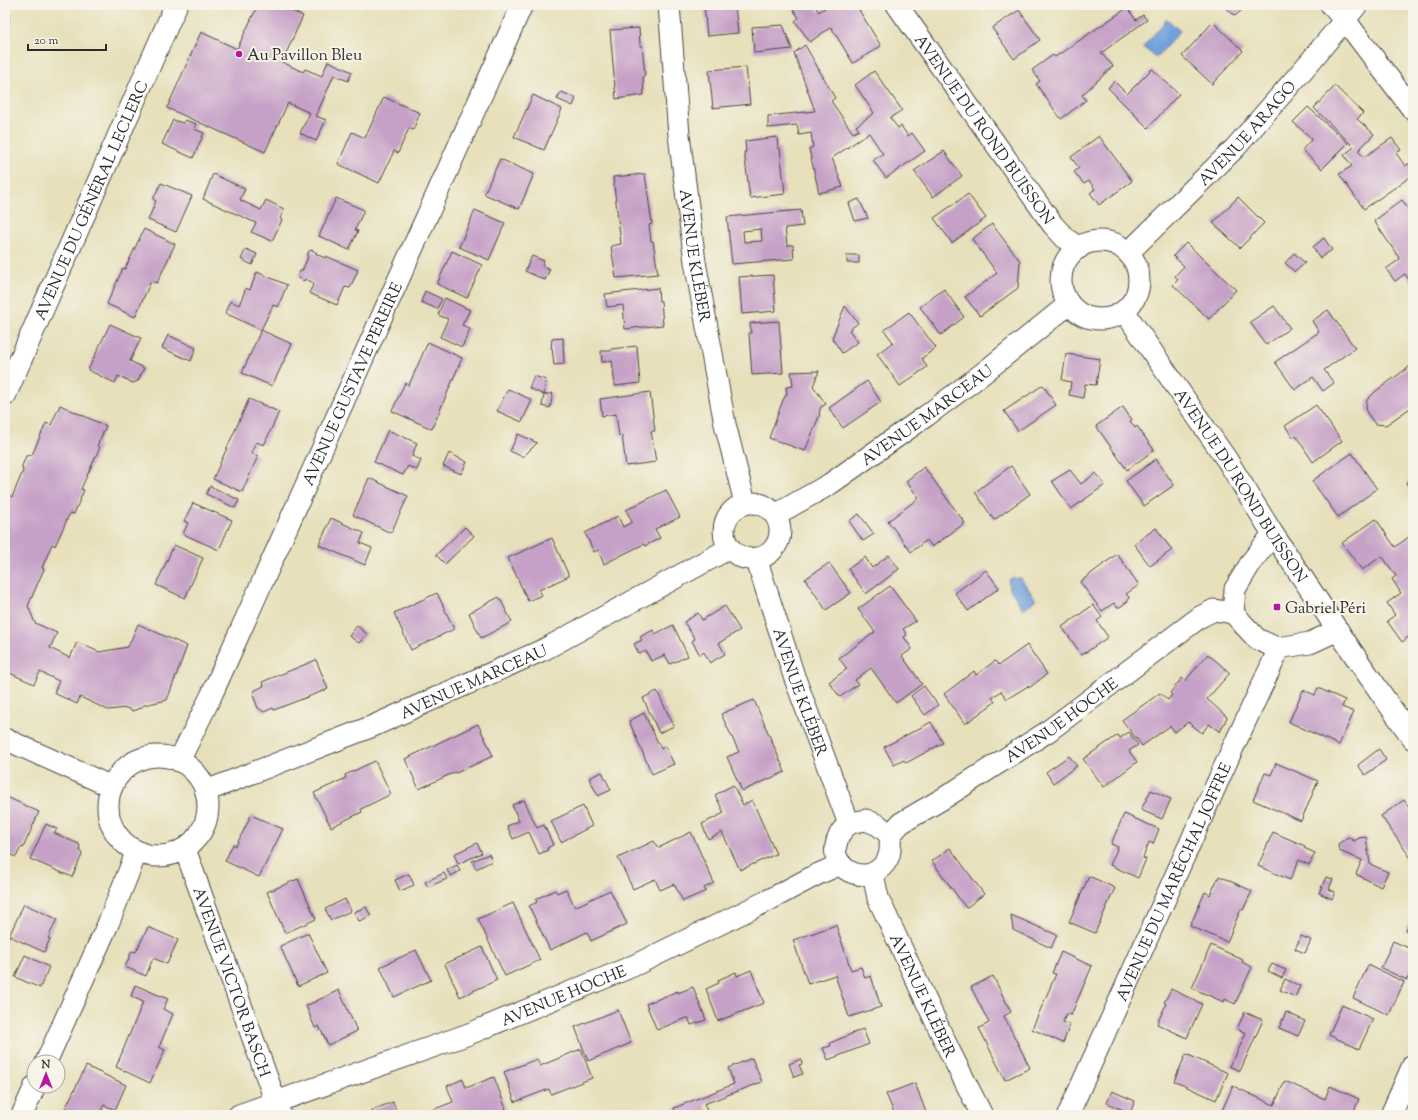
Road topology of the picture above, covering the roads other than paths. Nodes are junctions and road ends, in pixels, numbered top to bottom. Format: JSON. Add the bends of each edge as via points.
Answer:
{"nodes":[{"id":1,"x":176,"y":5,"type":"edge"},
{"id":2,"x":522,"y":5,"type":"edge"},
{"id":3,"x":669,"y":5,"type":"edge"},
{"id":4,"x":897,"y":5,"type":"edge"},
{"id":5,"x":1344,"y":10,"type":"edge"},
{"id":6,"x":1413,"y":110,"type":"edge"},
{"id":7,"x":1078,"y":248,"type":"junction"},
{"id":8,"x":1128,"y":253,"type":"junction"},
{"id":9,"x":1069,"y":304,"type":"junction"},
{"id":10,"x":1124,"y":311,"type":"junction"},
{"id":11,"x":5,"y":395,"type":"edge"},
{"id":12,"x":745,"y":503,"type":"junction"},
{"id":13,"x":776,"y":515,"type":"junction"},
{"id":14,"x":1273,"y":534,"type":"junction"},
{"id":15,"x":730,"y":548,"type":"junction"},
{"id":16,"x":756,"y":558,"type":"junction"},
{"id":17,"x":1233,"y":613,"type":"junction"},
{"id":18,"x":1338,"y":630,"type":"junction"},
{"id":19,"x":1277,"y":648,"type":"junction"},
{"id":20,"x":5,"y":739,"type":"edge"},
{"id":21,"x":1413,"y":739,"type":"edge"},
{"id":22,"x":179,"y":761,"type":"junction"},
{"id":23,"x":112,"y":787,"type":"junction"},
{"id":24,"x":206,"y":790,"type":"junction"},
{"id":25,"x":849,"y":824,"type":"junction"},
{"id":26,"x":890,"y":835,"type":"junction"},
{"id":27,"x":185,"y":849,"type":"junction"},
{"id":28,"x":137,"y":851,"type":"junction"},
{"id":29,"x":841,"y":864,"type":"junction"},
{"id":30,"x":873,"y":874,"type":"junction"},
{"id":31,"x":50,"y":1054,"type":"edge"},
{"id":32,"x":1413,"y":1065,"type":"edge"},
{"id":33,"x":31,"y":1094,"type":"edge"},
{"id":34,"x":278,"y":1108,"type":"edge"},
{"id":35,"x":22,"y":1115,"type":"edge"},
{"id":36,"x":239,"y":1115,"type":"edge"},
{"id":37,"x":982,"y":1115,"type":"edge"},
{"id":38,"x":1068,"y":1115,"type":"edge"},
{"id":39,"x":1391,"y":1115,"type":"edge"}],
"edges":[{"from":1,"to":11,"type":"street","name":"AVENUE DU GÉNÉRAL LECLERC"},
{"from":2,"to":22,"type":"street","name":"AVENUE GUSTAVE PEREIRE"},
{"from":3,"to":12,"type":"street","name":"AVENUE KLÉBER","via":[[679,135],[695,262],[725,424]]},
{"from":4,"to":7,"type":"street","name":"AVENUE DU ROND BUISSON","via":[[1053,225]]},
{"from":5,"to":6,"type":"street"},
{"from":5,"to":8,"type":"street","name":"AVENUE ARAGO","via":[[1309,64],[1235,148]]},
{"from":7,"to":8,"type":"street","via":[[1104,242]]},
{"from":7,"to":9,"type":"street","via":[[1069,256],[1063,268],[1061,281],[1063,293]]},
{"from":8,"to":10,"type":"street","via":[[1135,264],[1138,290]]},
{"from":9,"to":10,"type":"street","via":[[1078,313],[1089,318],[1113,317]]},
{"from":9,"to":13,"type":"street","name":"AVENUE MARCEAU","via":[[926,416],[830,484]]},
{"from":10,"to":14,"type":"street","name":"AVENUE DU ROND BUISSON","via":[[1227,460]]},
{"from":12,"to":13,"type":"street","via":[[767,507]]},
{"from":12,"to":15,"type":"street","via":[[735,508],[728,516],[724,527],[725,538]]},
{"from":13,"to":16,"type":"street","via":[[780,525],[780,537],[775,547],[767,554]]},
{"from":14,"to":17,"type":"street","via":[[1235,589]]},
{"from":14,"to":18,"type":"street","name":"AVENUE DU ROND BUISSON"},
{"from":15,"to":16,"type":"street","via":[[742,556]]},
{"from":15,"to":24,"type":"street","name":"AVENUE MARCEAU","via":[[545,649],[374,726]]},
{"from":16,"to":25,"type":"street","name":"AVENUE KLÉBER","via":[[794,676]]},
{"from":17,"to":19,"type":"street","via":[[1257,639]]},
{"from":17,"to":26,"type":"street","name":"AVENUE HOCHE","via":[[1214,610],[1200,616],[1047,732],[901,823]]},
{"from":18,"to":19,"type":"street","via":[[1310,643]]},
{"from":18,"to":21,"type":"street","name":"AVENUE DU ROND BUISSON"},
{"from":19,"to":38,"type":"street","name":"AVENUE DU MARÉCHAL JOFFRE","via":[[1274,660]]},
{"from":20,"to":23,"type":"street"},
{"from":22,"to":23,"type":"street","via":[[153,756],[140,760],[119,775]]},
{"from":22,"to":24,"type":"street","via":[[191,768]]},
{"from":23,"to":28,"type":"street","via":[[109,799],[112,824],[126,844]]},
{"from":24,"to":27,"type":"street","via":[[209,807],[206,823],[198,838]]},
{"from":25,"to":26,"type":"street","via":[[866,820],[878,825]]},
{"from":25,"to":29,"type":"street","via":[[836,842],[836,855]]},
{"from":26,"to":30,"type":"street","via":[[890,854],[885,864]]},
{"from":27,"to":28,"type":"street","via":[[161,856]]},
{"from":27,"to":34,"type":"street","name":"AVENUE VICTOR BASCH"},
{"from":28,"to":31,"type":"street","via":[[108,924]]},
{"from":29,"to":30,"type":"street","via":[[860,876]]},
{"from":29,"to":34,"type":"street","name":"AVENUE HOCHE","via":[[626,969],[469,1034]]},
{"from":30,"to":37,"type":"street","name":"AVENUE KLÉBER","via":[[878,898]]},
{"from":32,"to":39,"type":"street"},
{"from":33,"to":35,"type":"street"},
{"from":34,"to":36,"type":"street","name":"AVENUE HOCHE"}]}
